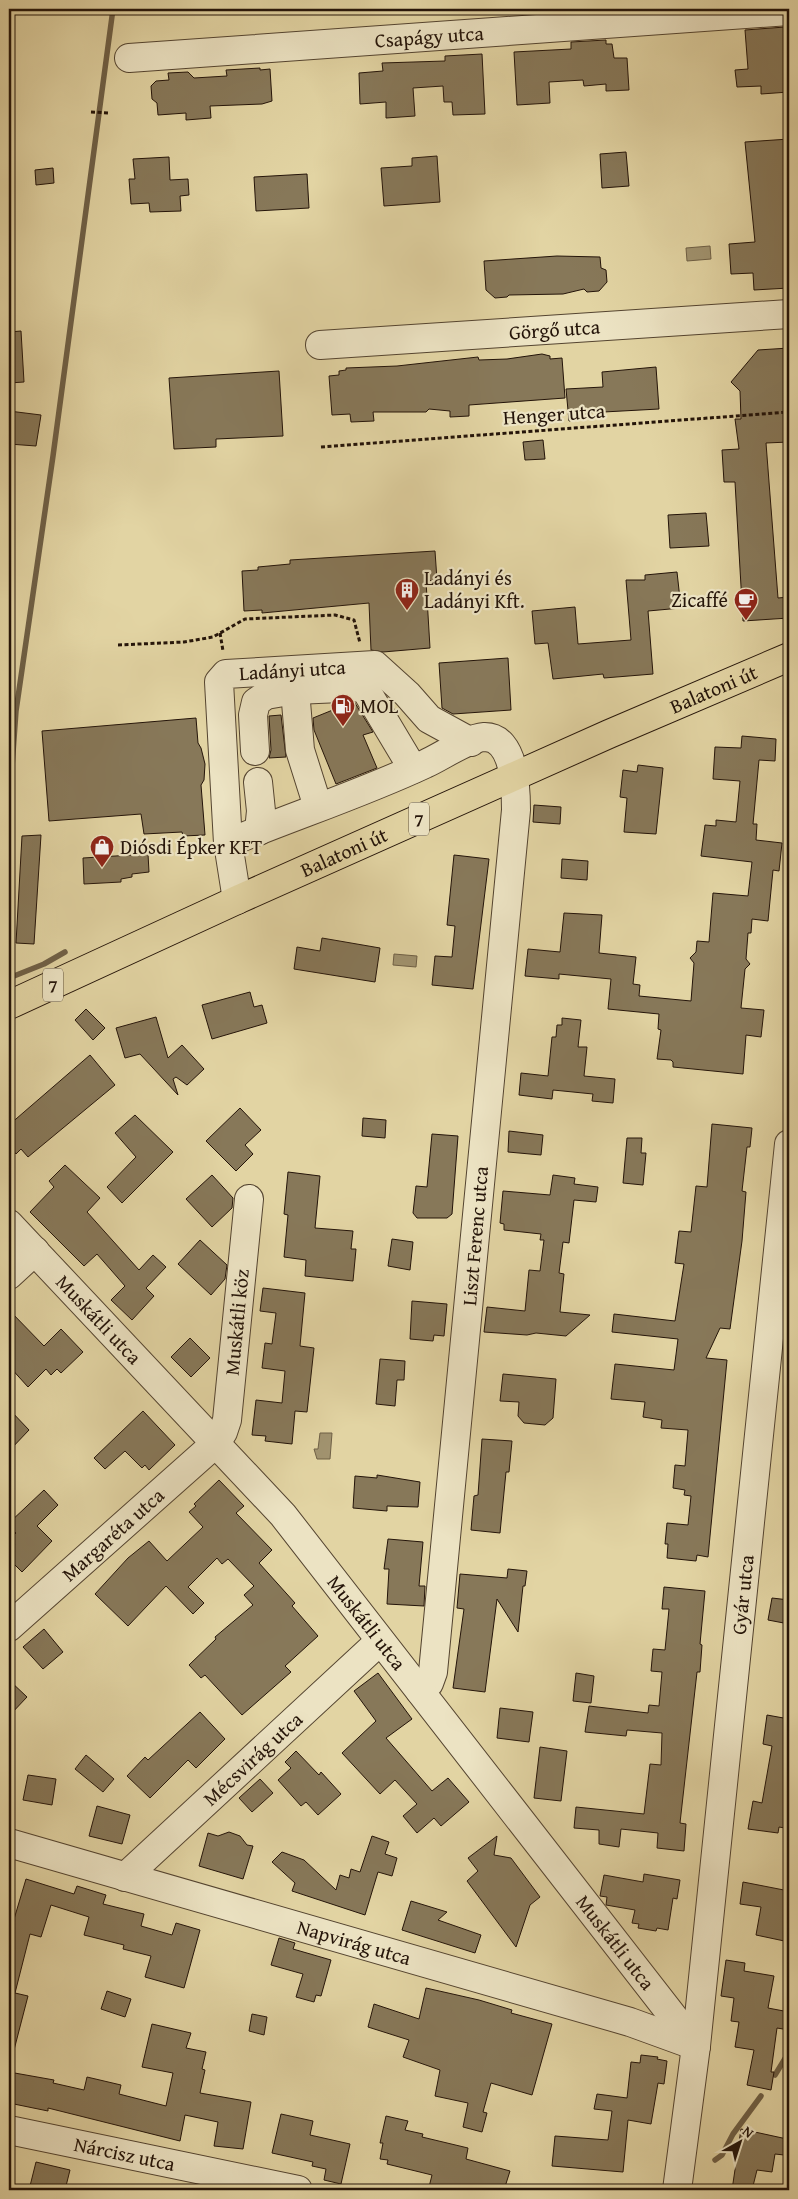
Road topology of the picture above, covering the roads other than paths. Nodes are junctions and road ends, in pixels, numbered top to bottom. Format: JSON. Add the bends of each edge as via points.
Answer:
{"nodes":[{"id":1,"x":789,"y":11,"type":"edge"},
{"id":2,"x":129,"y":58,"type":"dead end"},
{"id":3,"x":789,"y":314,"type":"edge"},
{"id":4,"x":320,"y":345,"type":"dead end"},
{"id":5,"x":789,"y":657,"type":"edge"},
{"id":6,"x":295,"y":690,"type":"junction"},
{"id":7,"x":471,"y":742,"type":"junction"},
{"id":8,"x":255,"y":751,"type":"dead end"},
{"id":9,"x":413,"y":769,"type":"junction"},
{"id":10,"x":515,"y":777,"type":"junction"},
{"id":11,"x":307,"y":811,"type":"junction"},
{"id":12,"x":259,"y":831,"type":"junction"},
{"id":13,"x":228,"y":843,"type":"junction"},
{"id":14,"x":236,"y":900,"type":"junction"},
{"id":15,"x":9,"y":1005,"type":"edge"},
{"id":16,"x":789,"y":1144,"type":"edge"},
{"id":17,"x":249,"y":1199,"type":"dead end"},
{"id":18,"x":9,"y":1224,"type":"edge"},
{"id":19,"x":35,"y":1251,"type":"junction"},
{"id":20,"x":9,"y":1275,"type":"edge"},
{"id":21,"x":216,"y":1443,"type":"junction"},
{"id":22,"x":9,"y":1627,"type":"edge"},
{"id":23,"x":380,"y":1641,"type":"junction"},
{"id":24,"x":420,"y":1691,"type":"junction"},
{"id":25,"x":9,"y":1843,"type":"edge"},
{"id":26,"x":125,"y":1877,"type":"junction"},
{"id":27,"x":696,"y":2046,"type":"junction"},
{"id":28,"x":9,"y":2130,"type":"edge"},
{"id":29,"x":298,"y":2190,"type":"edge"},
{"id":30,"x":677,"y":2190,"type":"edge"}],
"edges":[{"from":1,"to":2,"type":"street","name":"Csapágy utca"},
{"from":3,"to":4,"type":"street","name":"Görgő utca"},
{"from":5,"to":10,"type":"main road","name":"Balatoni út","number":"7"},
{"from":6,"to":8,"type":"street","via":[[266,695],[256,702],[253,716]]},
{"from":6,"to":9,"type":"street","via":[[364,687]]},
{"from":6,"to":11,"type":"street"},
{"from":7,"to":9,"type":"street"},
{"from":7,"to":10,"type":"street","name":"Liszt Ferenc utca","via":[[485,737],[496,742],[506,751]]},
{"from":7,"to":13,"type":"street","name":"Ladányi utca","via":[[429,719],[375,665],[226,674],[219,682]]},
{"from":9,"to":11,"type":"street"},
{"from":10,"to":14,"type":"main road","name":"Balatoni út","number":"7"},
{"from":10,"to":24,"type":"street","name":"Liszt Ferenc utca","via":[[516,810],[433,1672]]},
{"from":11,"to":12,"type":"street"},
{"from":11,"to":12,"type":"street","via":[[259,788]]},
{"from":12,"to":13,"type":"street"},
{"from":13,"to":14,"type":"street","name":"Ladányi utca"},
{"from":14,"to":15,"type":"main road","name":"Balatoni út","number":"7"},
{"from":16,"to":27,"type":"street","name":"Gyár utca"},
{"from":17,"to":21,"type":"street","name":"Muskátli köz","via":[[227,1420]]},
{"from":18,"to":19,"type":"street","name":"Muskátli utca"},
{"from":19,"to":20,"type":"street"},
{"from":19,"to":21,"type":"street","name":"Muskátli utca"},
{"from":21,"to":22,"type":"street","name":"Margaréta utca"},
{"from":21,"to":23,"type":"street","name":"Muskátli utca","via":[[283,1515]]},
{"from":23,"to":24,"type":"street","name":"Muskátli utca"},
{"from":23,"to":26,"type":"street","name":"Mécsvirág utca"},
{"from":24,"to":27,"type":"street","name":"Muskátli utca"},
{"from":25,"to":26,"type":"street","name":"Napvirág utca"},
{"from":26,"to":27,"type":"street","name":"Napvirág utca","via":[[630,2022]]},
{"from":27,"to":30,"type":"street","name":"Gyár utca"},
{"from":28,"to":29,"type":"street","name":"Nárcisz utca"}]}
